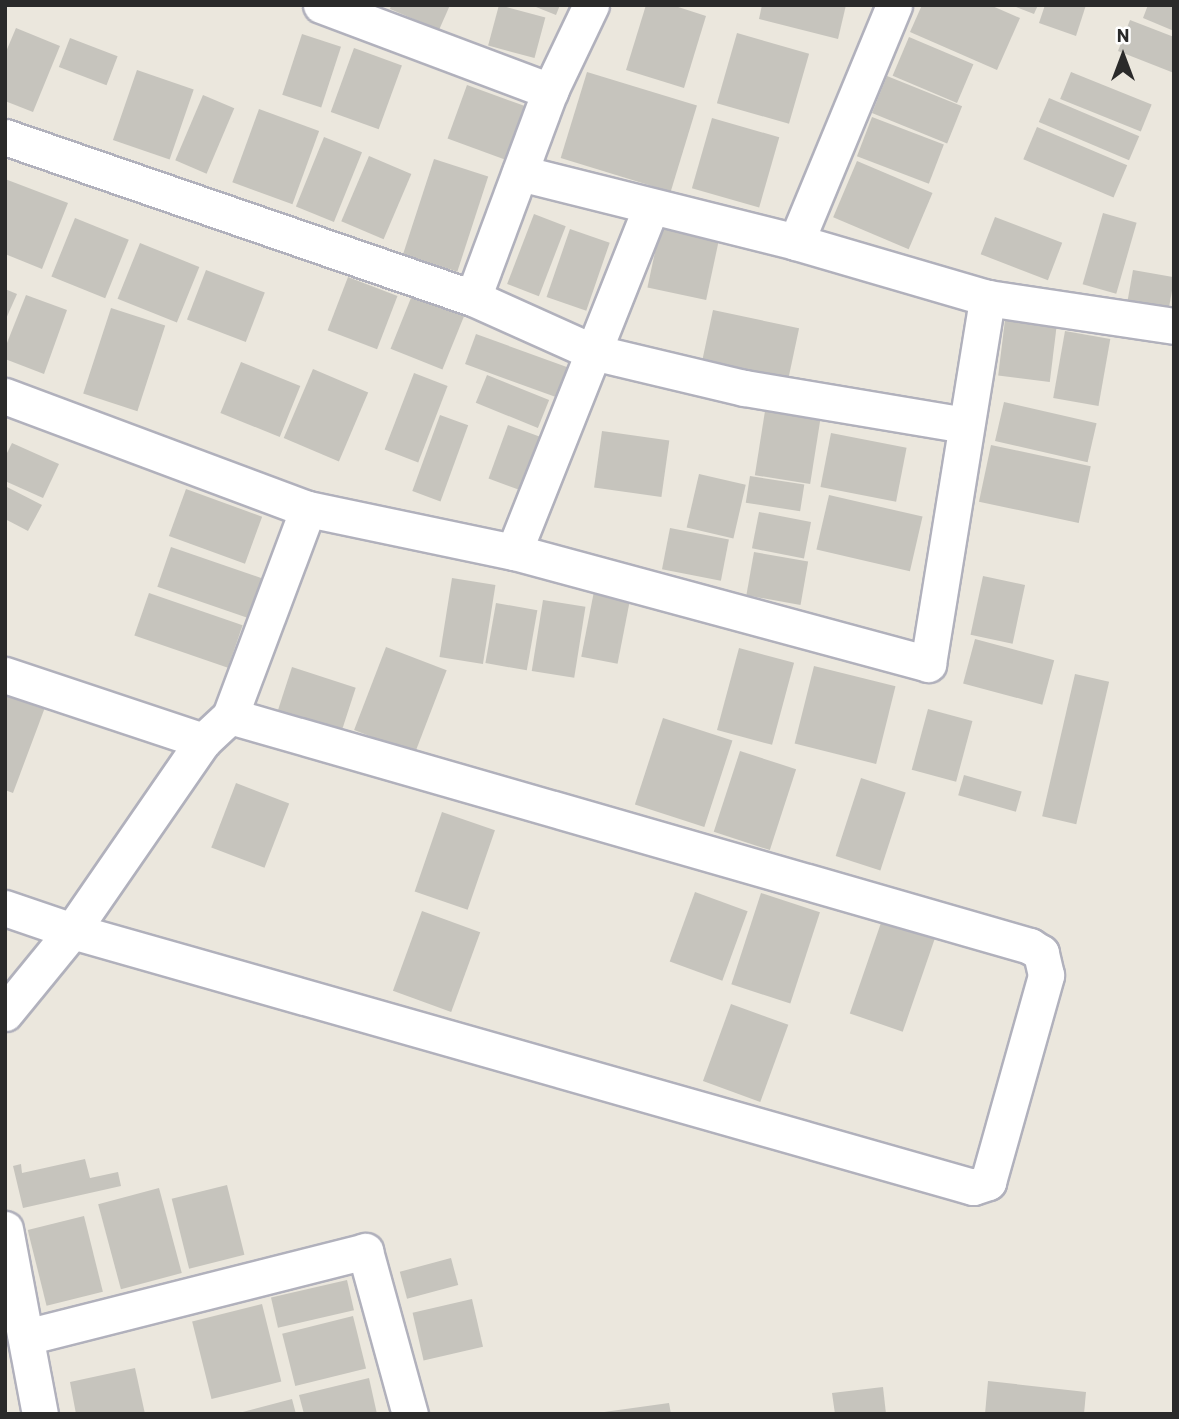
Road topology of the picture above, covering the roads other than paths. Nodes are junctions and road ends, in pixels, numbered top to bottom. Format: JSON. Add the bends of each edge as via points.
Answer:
{"nodes":[{"id":1,"x":321,"y":5,"type":"edge"},
{"id":2,"x":591,"y":5,"type":"edge"},
{"id":3,"x":894,"y":5,"type":"edge"},
{"id":4,"x":550,"y":91,"type":"junction"},
{"id":5,"x":5,"y":137,"type":"edge"},
{"id":6,"x":520,"y":173,"type":"junction"},
{"id":7,"x":651,"y":206,"type":"junction"},
{"id":8,"x":796,"y":242,"type":"junction"},
{"id":9,"x":473,"y":298,"type":"junction"},
{"id":10,"x":987,"y":298,"type":"junction"},
{"id":11,"x":1174,"y":326,"type":"edge"},
{"id":12,"x":593,"y":352,"type":"junction"},
{"id":13,"x":5,"y":396,"type":"edge"},
{"id":14,"x":966,"y":425,"type":"junction"},
{"id":15,"x":308,"y":509,"type":"junction"},
{"id":16,"x":513,"y":552,"type":"junction"},
{"id":17,"x":5,"y":675,"type":"edge"},
{"id":18,"x":230,"y":716,"type":"junction"},
{"id":19,"x":203,"y":741,"type":"junction"},
{"id":20,"x":5,"y":908,"type":"edge"},
{"id":21,"x":72,"y":931,"type":"junction"},
{"id":22,"x":5,"y":1013,"type":"edge"},
{"id":23,"x":5,"y":1229,"type":"edge"},
{"id":24,"x":26,"y":1336,"type":"junction"},
{"id":25,"x":40,"y":1414,"type":"edge"},
{"id":26,"x":410,"y":1414,"type":"edge"}],
"edges":[{"from":1,"to":4,"type":"street"},
{"from":2,"to":4,"type":"street"},
{"from":3,"to":8,"type":"street"},
{"from":4,"to":6,"type":"street"},
{"from":5,"to":9,"type":"street"},
{"from":6,"to":7,"type":"street"},
{"from":6,"to":9,"type":"street"},
{"from":7,"to":8,"type":"street"},
{"from":7,"to":12,"type":"street"},
{"from":8,"to":10,"type":"street"},
{"from":9,"to":12,"type":"street"},
{"from":10,"to":11,"type":"street"},
{"from":10,"to":14,"type":"street"},
{"from":12,"to":14,"type":"street","via":[[744,388]]},
{"from":12,"to":16,"type":"street"},
{"from":13,"to":15,"type":"street"},
{"from":14,"to":16,"type":"street","via":[[928,664]]},
{"from":15,"to":16,"type":"street"},
{"from":15,"to":18,"type":"street"},
{"from":17,"to":19,"type":"street"},
{"from":18,"to":19,"type":"street"},
{"from":18,"to":21,"type":"street","via":[[1041,953],[1046,975],[988,1182],[973,1187]]},
{"from":19,"to":21,"type":"street"},
{"from":20,"to":21,"type":"street"},
{"from":21,"to":22,"type":"street"},
{"from":23,"to":24,"type":"street"},
{"from":24,"to":25,"type":"street"},
{"from":24,"to":26,"type":"street","via":[[365,1251]]}]}
